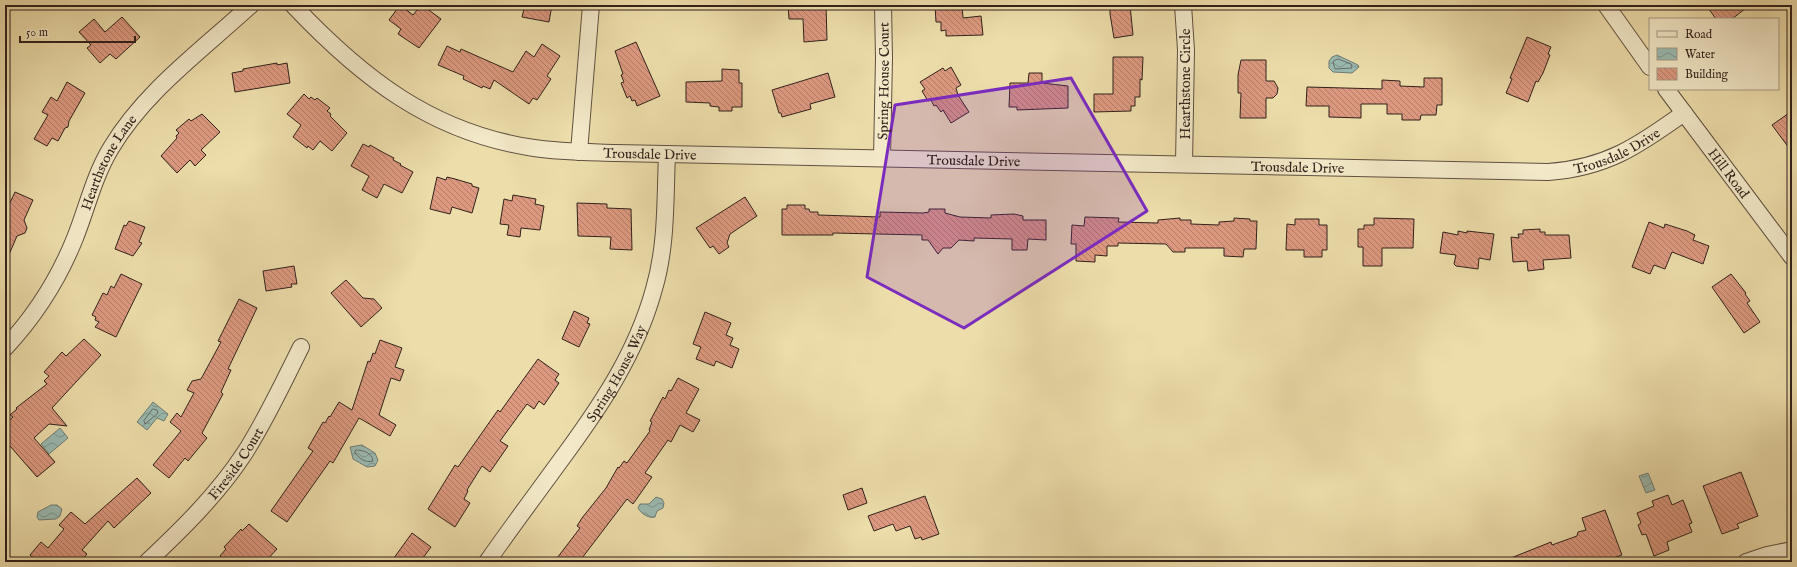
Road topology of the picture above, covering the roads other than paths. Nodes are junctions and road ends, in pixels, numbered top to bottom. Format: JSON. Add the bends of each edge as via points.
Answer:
{"nodes":[{"id":1,"x":251,"y":5,"type":"edge"},
{"id":2,"x":294,"y":5,"type":"edge"},
{"id":3,"x":591,"y":5,"type":"edge"},
{"id":4,"x":883,"y":5,"type":"edge"},
{"id":5,"x":1183,"y":5,"type":"edge"},
{"id":6,"x":1606,"y":5,"type":"edge"},
{"id":7,"x":1649,"y":66,"type":"edge"},
{"id":8,"x":1667,"y":90,"type":"edge"},
{"id":9,"x":1684,"y":114,"type":"junction"},
{"id":10,"x":579,"y":152,"type":"junction"},
{"id":11,"x":667,"y":154,"type":"junction"},
{"id":12,"x":882,"y":158,"type":"junction"},
{"id":13,"x":1184,"y":164,"type":"junction"},
{"id":14,"x":1790,"y":250,"type":"edge"},
{"id":15,"x":301,"y":347,"type":"dead end"},
{"id":16,"x":5,"y":348,"type":"edge"},
{"id":17,"x":1792,"y":550,"type":"edge"},
{"id":18,"x":146,"y":562,"type":"edge"},
{"id":19,"x":487,"y":562,"type":"edge"},
{"id":20,"x":1746,"y":562,"type":"edge"}],
"edges":[{"from":1,"to":16,"type":"street","name":"Hearthstone Lane","via":[[148,99],[118,136],[100,169],[62,267],[28,320]]},
{"from":2,"to":10,"type":"street","name":"Trousdale Drive","via":[[330,44],[374,81],[412,107],[496,140],[534,148]]},
{"from":3,"to":10,"type":"street"},
{"from":4,"to":12,"type":"street","name":"Spring House Court"},
{"from":5,"to":13,"type":"street","name":"Hearthstone Circle","via":[[1186,50]]},
{"from":6,"to":7,"type":"street"},
{"from":8,"to":9,"type":"street","name":"Hill Road"},
{"from":9,"to":13,"type":"street","name":"Trousdale Drive","via":[[1644,142],[1618,156],[1593,165],[1563,171]]},
{"from":9,"to":14,"type":"street","name":"Hill Road"},
{"from":10,"to":11,"type":"street","name":"Trousdale Drive"},
{"from":11,"to":12,"type":"street","name":"Trousdale Drive"},
{"from":11,"to":19,"type":"street","name":"Spring House Way","via":[[662,250],[655,289],[640,330],[622,370],[603,401]]},
{"from":12,"to":13,"type":"street","name":"Trousdale Drive"},
{"from":15,"to":18,"type":"street","name":"Fireside Court","via":[[267,414],[235,467],[201,509]]},
{"from":17,"to":20,"type":"street"}]}
